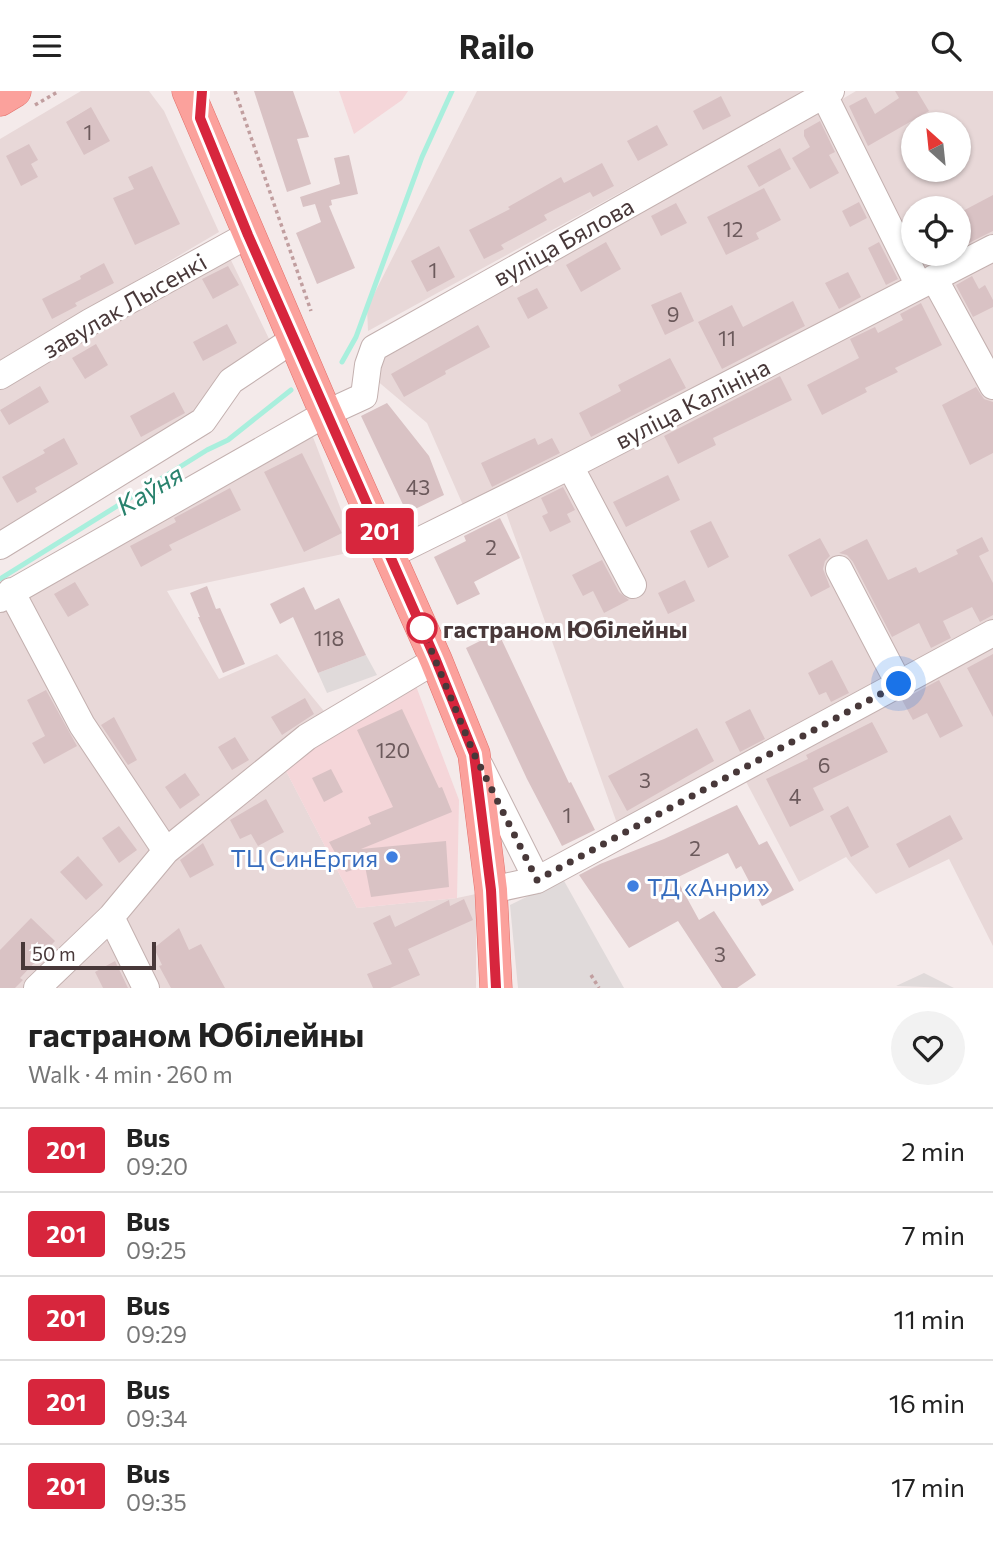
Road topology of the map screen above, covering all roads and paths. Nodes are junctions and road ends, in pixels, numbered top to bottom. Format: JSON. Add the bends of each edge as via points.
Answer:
{"nodes":[{"id":1,"x":235,"y":91,"type":"edge"},
{"id":2,"x":827,"y":93,"type":"edge"},
{"id":3,"x":197,"y":100,"type":"edge"},
{"id":4,"x":248,"y":235,"type":"junction"},
{"id":5,"x":993,"y":248,"type":"edge"},
{"id":6,"x":927,"y":282,"type":"junction"},
{"id":7,"x":303,"y":339,"type":"junction"},
{"id":8,"x":0,"y":376,"type":"edge"},
{"id":9,"x":993,"y":386,"type":"edge"},
{"id":10,"x":324,"y":407,"type":"junction"},
{"id":11,"x":570,"y":466,"type":"junction"},
{"id":12,"x":0,"y":546,"type":"edge"},
{"id":13,"x":390,"y":555,"type":"junction"},
{"id":14,"x":839,"y":569,"type":"dead end"},
{"id":15,"x":633,"y":585,"type":"dead end"},
{"id":16,"x":5,"y":595,"type":"edge"},
{"id":17,"x":993,"y":633,"type":"edge"},
{"id":18,"x":436,"y":660,"type":"junction"},
{"id":19,"x":899,"y":684,"type":"junction"},
{"id":20,"x":474,"y":754,"type":"junction"},
{"id":21,"x":166,"y":851,"type":"junction"},
{"id":22,"x":537,"y":880,"type":"junction"},
{"id":23,"x":491,"y":890,"type":"junction"},
{"id":24,"x":111,"y":917,"type":"junction"},
{"id":25,"x":591,"y":975,"type":"dead end"},
{"id":26,"x":37,"y":988,"type":"edge"},
{"id":27,"x":146,"y":988,"type":"edge"},
{"id":28,"x":496,"y":988,"type":"edge"},
{"id":29,"x":599,"y":988,"type":"edge"}],
"edges":[{"from":1,"to":7,"type":"path"},
{"from":2,"to":6,"type":"street"},
{"from":2,"to":10,"type":"street","name":"вуліца Бялова","via":[[374,348],[364,396]]},
{"from":3,"to":4,"type":"main road"},
{"from":4,"to":7,"type":"main road"},
{"from":4,"to":8,"type":"street","name":"завулак Лысенкі"},
{"from":5,"to":6,"type":"street","name":"вуліца Калініна"},
{"from":6,"to":9,"type":"street"},
{"from":6,"to":11,"type":"street","name":"вуліца Калініна"},
{"from":7,"to":10,"type":"main road"},
{"from":7,"to":12,"type":"street","via":[[231,381],[203,421]]},
{"from":10,"to":13,"type":"main road"},
{"from":10,"to":16,"type":"street"},
{"from":11,"to":13,"type":"street","name":"вуліца Калініна"},
{"from":11,"to":15,"type":"street"},
{"from":13,"to":18,"type":"main road"},
{"from":14,"to":19,"type":"street"},
{"from":16,"to":21,"type":"street","via":[[82,725]]},
{"from":17,"to":19,"type":"street"},
{"from":18,"to":20,"type":"main road"},
{"from":18,"to":21,"type":"street","via":[[307,737]]},
{"from":19,"to":22,"type":"street"},
{"from":20,"to":22,"type":"street"},
{"from":20,"to":23,"type":"main road"},
{"from":21,"to":24,"type":"street"},
{"from":22,"to":23,"type":"street"},
{"from":23,"to":28,"type":"main road"},
{"from":24,"to":26,"type":"street"},
{"from":24,"to":27,"type":"street"},
{"from":25,"to":29,"type":"path"}]}
